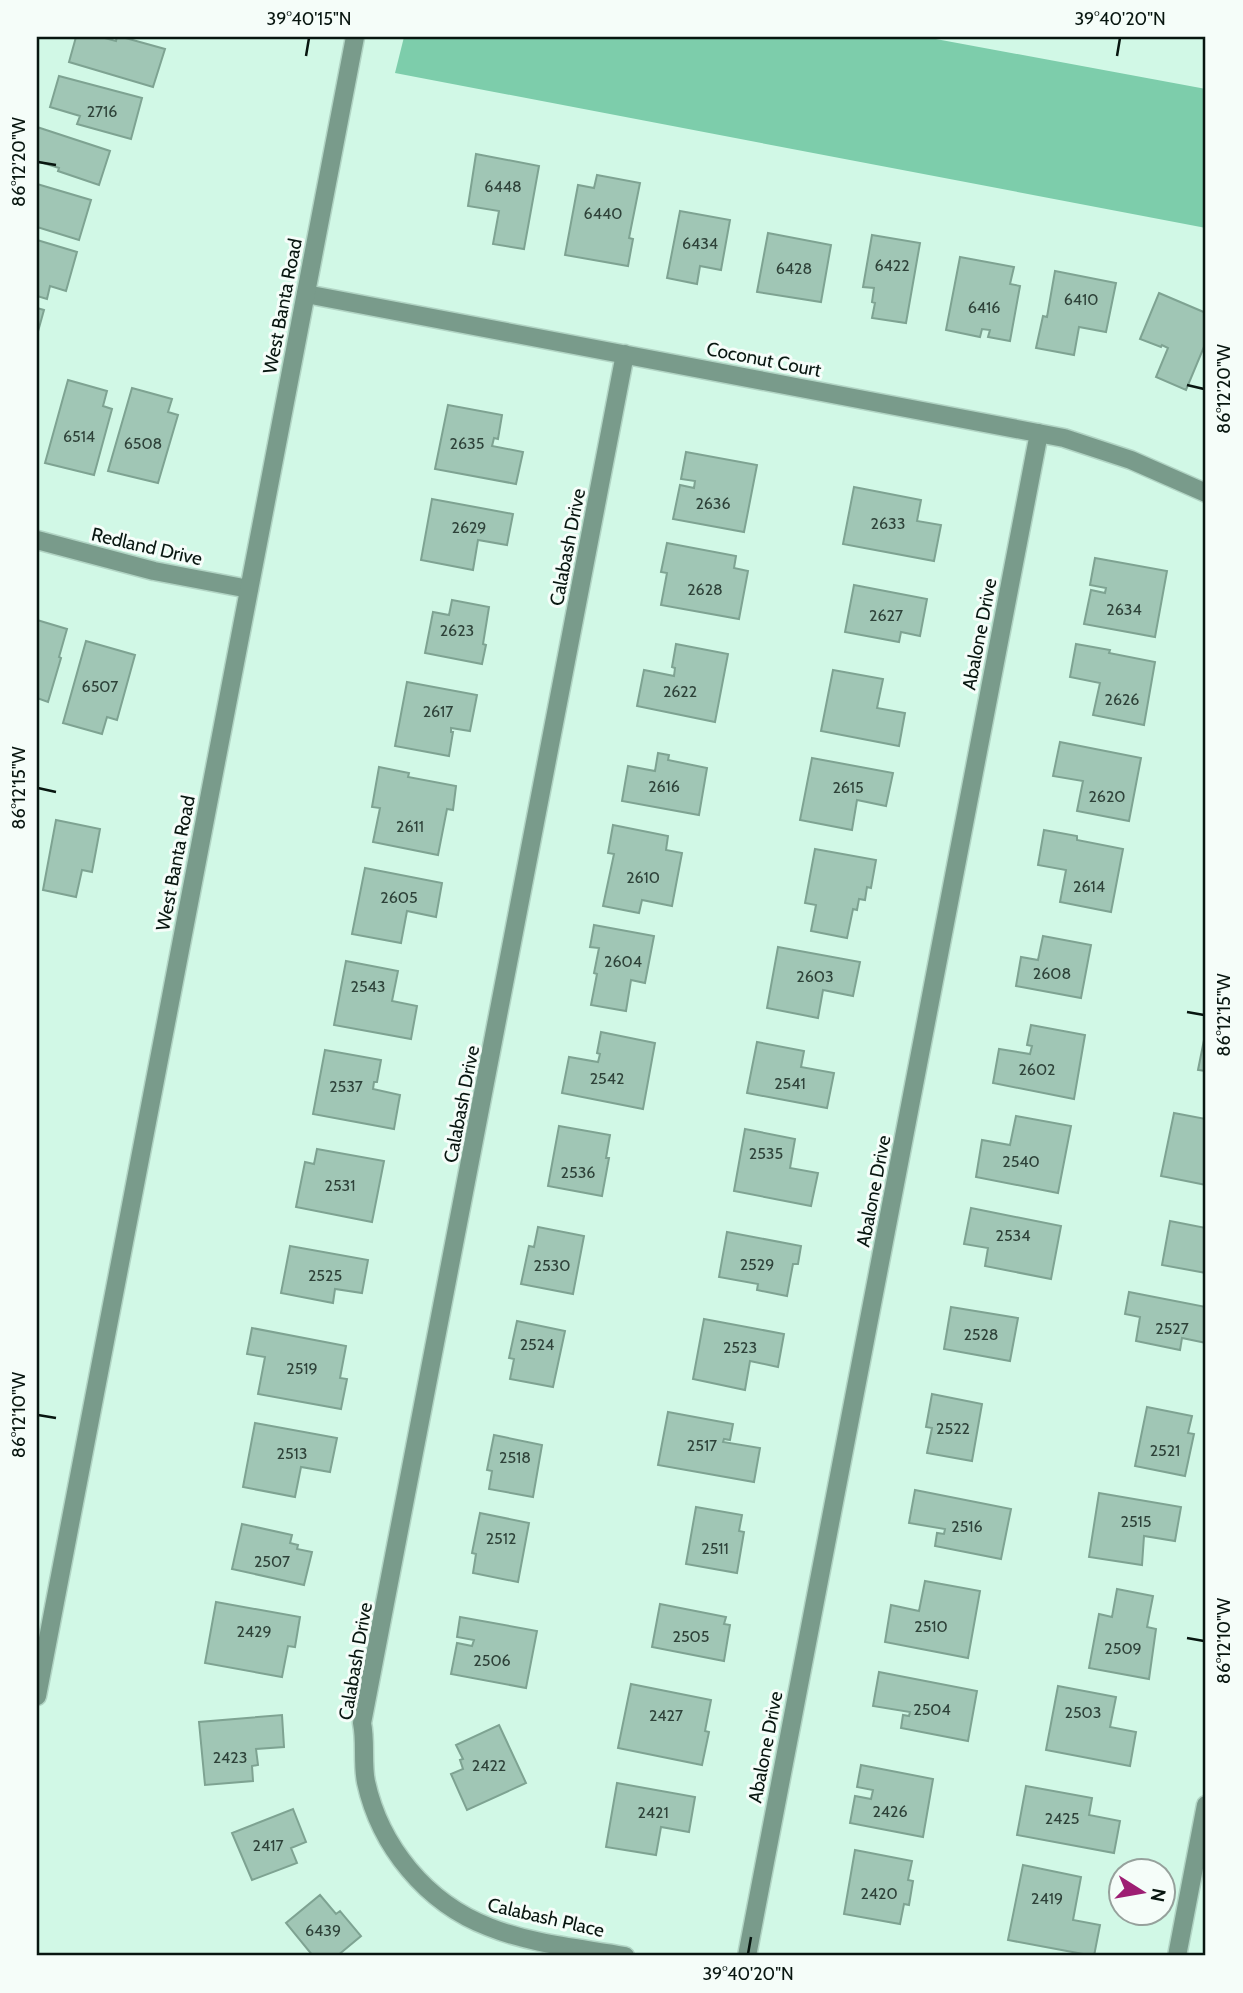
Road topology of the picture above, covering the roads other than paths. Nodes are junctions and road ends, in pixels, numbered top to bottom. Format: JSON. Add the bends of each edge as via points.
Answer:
{"nodes":[{"id":1,"x":355,"y":37,"type":"edge"},
{"id":2,"x":306,"y":294,"type":"junction"},
{"id":3,"x":625,"y":354,"type":"junction"},
{"id":4,"x":1039,"y":433,"type":"junction"},
{"id":5,"x":1206,"y":493,"type":"edge"},
{"id":6,"x":37,"y":540,"type":"edge"},
{"id":7,"x":249,"y":589,"type":"junction"},
{"id":8,"x":37,"y":1696,"type":"edge"},
{"id":9,"x":1206,"y":1805,"type":"edge"},
{"id":10,"x":399,"y":1856,"type":"joint"},
{"id":11,"x":625,"y":1956,"type":"edge"},
{"id":12,"x":747,"y":1956,"type":"edge"},
{"id":13,"x":1177,"y":1956,"type":"edge"}],
"edges":[{"from":1,"to":2,"type":"street","name":"West Banta Road"},
{"from":2,"to":3,"type":"street","name":"Coconut Court"},
{"from":2,"to":7,"type":"street","name":"West Banta Road"},
{"from":3,"to":4,"type":"street","name":"Coconut Court"},
{"from":3,"to":10,"type":"street","name":"Calabash Drive","via":[[362,1723],[366,1783],[381,1825]]},
{"from":4,"to":5,"type":"street","name":"Coconut Court","via":[[1109,451]]},
{"from":4,"to":12,"type":"street","name":"Abalone Drive"},
{"from":6,"to":7,"type":"street","name":"Redland Drive","via":[[154,571]]},
{"from":7,"to":8,"type":"street","name":"West Banta Road"},
{"from":9,"to":13,"type":"street"},
{"from":10,"to":11,"type":"street","name":"Calabash Place","via":[[428,1891],[477,1923],[522,1937]]}]}
